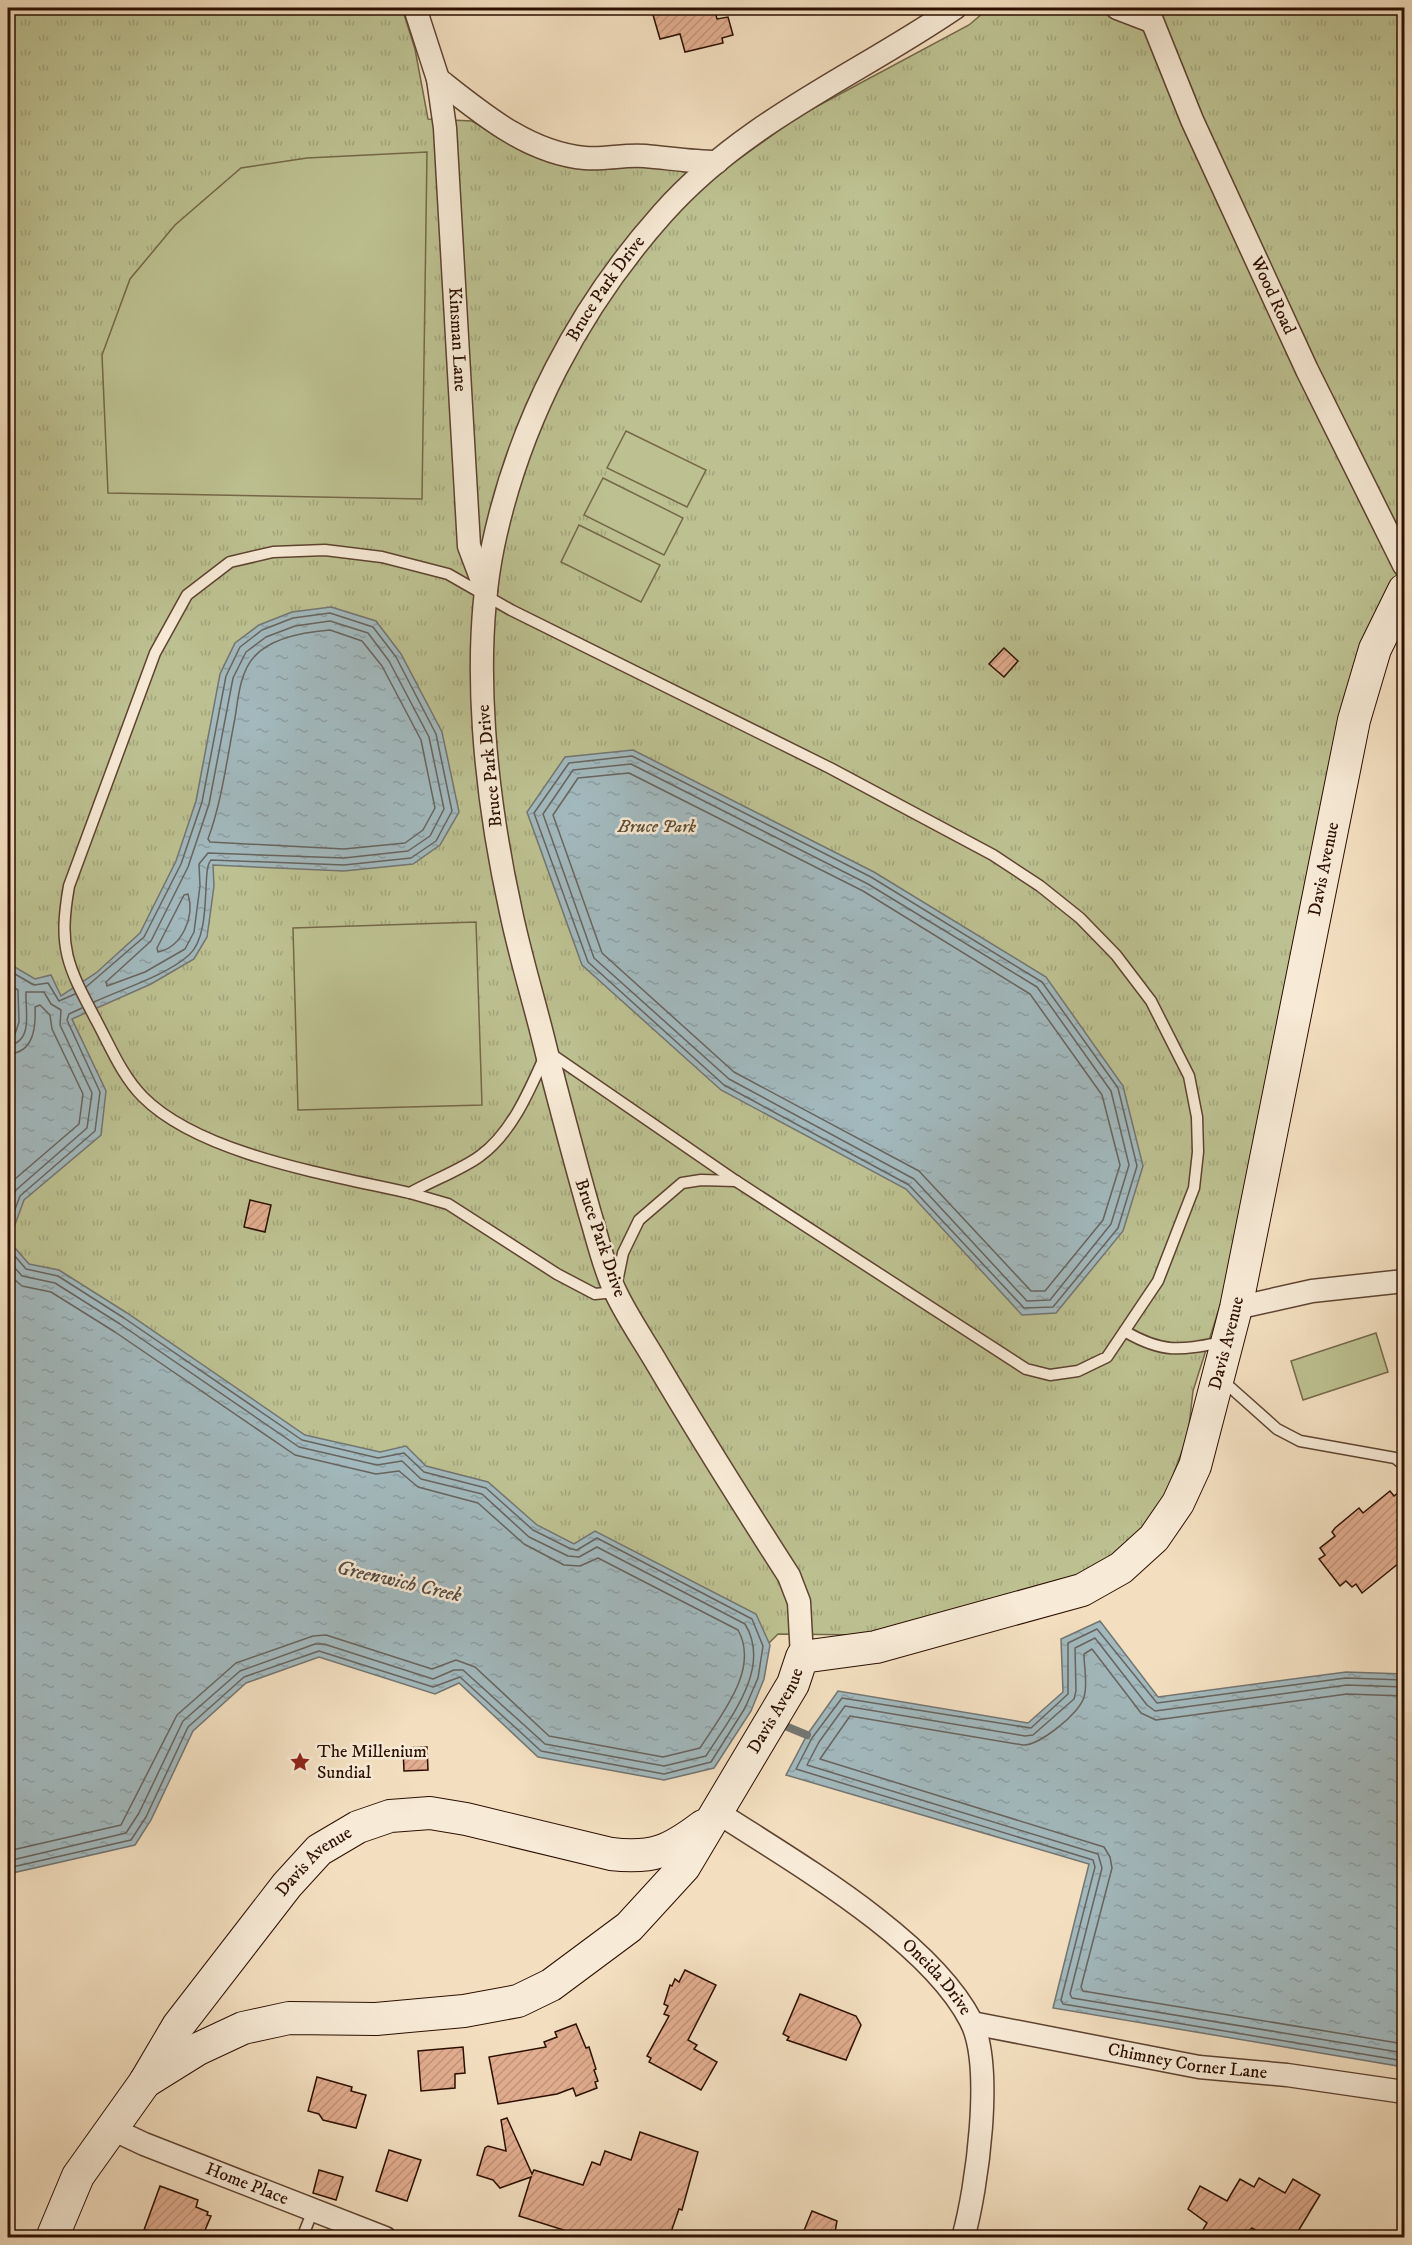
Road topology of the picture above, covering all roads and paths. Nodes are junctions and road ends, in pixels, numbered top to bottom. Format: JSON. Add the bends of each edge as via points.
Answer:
{"nodes":[{"id":1,"x":415,"y":8,"type":"edge"},
{"id":2,"x":955,"y":8,"type":"edge"},
{"id":3,"x":1117,"y":8,"type":"edge"},
{"id":4,"x":1149,"y":14,"type":"edge"},
{"id":5,"x":438,"y":80,"type":"junction"},
{"id":6,"x":717,"y":162,"type":"junction"},
{"id":7,"x":1404,"y":565,"type":"edge"},
{"id":8,"x":1404,"y":590,"type":"edge"},
{"id":9,"x":488,"y":596,"type":"junction"},
{"id":10,"x":547,"y":1051,"type":"junction"},
{"id":11,"x":736,"y":1180,"type":"junction"},
{"id":12,"x":410,"y":1193,"type":"junction"},
{"id":13,"x":1404,"y":1281,"type":"edge"},
{"id":14,"x":615,"y":1292,"type":"junction"},
{"id":15,"x":1236,"y":1308,"type":"junction"},
{"id":16,"x":1126,"y":1332,"type":"junction"},
{"id":17,"x":1226,"y":1341,"type":"junction"},
{"id":18,"x":1217,"y":1375,"type":"junction"},
{"id":19,"x":1404,"y":1465,"type":"edge"},
{"id":20,"x":798,"y":1670,"type":"junction"},
{"id":21,"x":713,"y":1817,"type":"junction"},
{"id":22,"x":972,"y":2023,"type":"junction"},
{"id":23,"x":145,"y":2082,"type":"junction"},
{"id":24,"x":1404,"y":2092,"type":"edge"},
{"id":25,"x":110,"y":2128,"type":"junction"},
{"id":26,"x":313,"y":2210,"type":"junction"},
{"id":27,"x":52,"y":2238,"type":"edge"},
{"id":28,"x":302,"y":2238,"type":"edge"},
{"id":29,"x":385,"y":2238,"type":"edge"},
{"id":30,"x":963,"y":2238,"type":"edge"}],
"edges":[{"from":1,"to":5,"type":"street","name":"Kinsman Lane"},
{"from":2,"to":6,"type":"street","name":"Bruce Park Drive","via":[[768,122],[731,147]]},
{"from":3,"to":4,"type":"street","name":"Wood Road"},
{"from":4,"to":7,"type":"street","name":"Wood Road","via":[[1192,120],[1307,370]]},
{"from":5,"to":6,"type":"street","via":[[488,120],[553,151],[585,158],[643,155]]},
{"from":5,"to":9,"type":"street","name":"Kinsman Lane","via":[[445,128],[469,546]]},
{"from":6,"to":9,"type":"street","name":"Bruce Park Drive","via":[[665,211],[577,326],[545,392],[509,490],[493,547]]},
{"from":8,"to":15,"type":"main road","name":"Davis Avenue","via":[[1375,649],[1354,720]]},
{"from":9,"to":10,"type":"street","name":"Bruce Park Drive","via":[[483,694],[489,776],[510,910]]},
{"from":9,"to":12,"type":"lane","via":[[439,572],[382,557],[325,550],[273,552],[230,562],[187,595],[155,653],[69,886],[63,919],[70,970],[122,1069],[158,1110],[207,1138],[318,1172]]},
{"from":9,"to":16,"type":"lane","via":[[830,768],[993,855],[1080,918],[1116,955],[1151,1001],[1189,1076],[1197,1117],[1198,1152],[1194,1188],[1158,1281]]},
{"from":10,"to":11,"type":"lane"},
{"from":10,"to":12,"type":"lane","via":[[507,1127],[480,1156]]},
{"from":10,"to":14,"type":"street","name":"Bruce Park Drive","via":[[558,1105]]},
{"from":11,"to":14,"type":"lane","via":[[682,1183],[639,1220],[623,1253]]},
{"from":11,"to":16,"type":"lane","via":[[1026,1369],[1050,1375],[1078,1371],[1107,1357]]},
{"from":12,"to":14,"type":"lane","via":[[448,1204],[595,1294]]},
{"from":13,"to":15,"type":"street","via":[[1312,1291]]},
{"from":14,"to":20,"type":"street","name":"Bruce Park Drive","via":[[789,1576],[799,1602]]},
{"from":15,"to":17,"type":"main road","name":"Davis Avenue"},
{"from":16,"to":17,"type":"lane","via":[[1150,1346],[1174,1349]]},
{"from":17,"to":18,"type":"main road","name":"Davis Avenue"},
{"from":18,"to":19,"type":"lane","via":[[1277,1429],[1300,1441],[1395,1458]]},
{"from":18,"to":20,"type":"main road","name":"Davis Avenue","via":[[1196,1466],[1178,1503],[1154,1538],[1121,1568],[1071,1593]]},
{"from":20,"to":21,"type":"main road","name":"Davis Avenue","via":[[741,1775]]},
{"from":21,"to":22,"type":"street","name":"Oneida Drive","via":[[773,1847],[869,1915],[947,1984]]},
{"from":21,"to":23,"type":"main road","name":"Davis Avenue","via":[[684,1867],[629,1927],[551,1985],[518,2001],[410,2017],[289,2018],[243,2028],[198,2049]]},
{"from":21,"to":23,"type":"main road","name":"Davis Avenue","via":[[676,1846],[655,1855],[635,1857],[430,1813],[390,1816],[358,1827],[319,1850],[287,1885],[178,2025]]},
{"from":22,"to":24,"type":"street","name":"Chimney Corner Lane","via":[[1199,2067]]},
{"from":22,"to":30,"type":"street","name":"Oneida Drive","via":[[982,2072],[981,2119]]},
{"from":23,"to":25,"type":"main road","name":"Davis Avenue"},
{"from":25,"to":26,"type":"street","name":"Home Place"},
{"from":25,"to":27,"type":"main road","name":"Davis Avenue","via":[[78,2176]]},
{"from":26,"to":28,"type":"lane"},
{"from":26,"to":29,"type":"street","name":"Home Place"}]}
